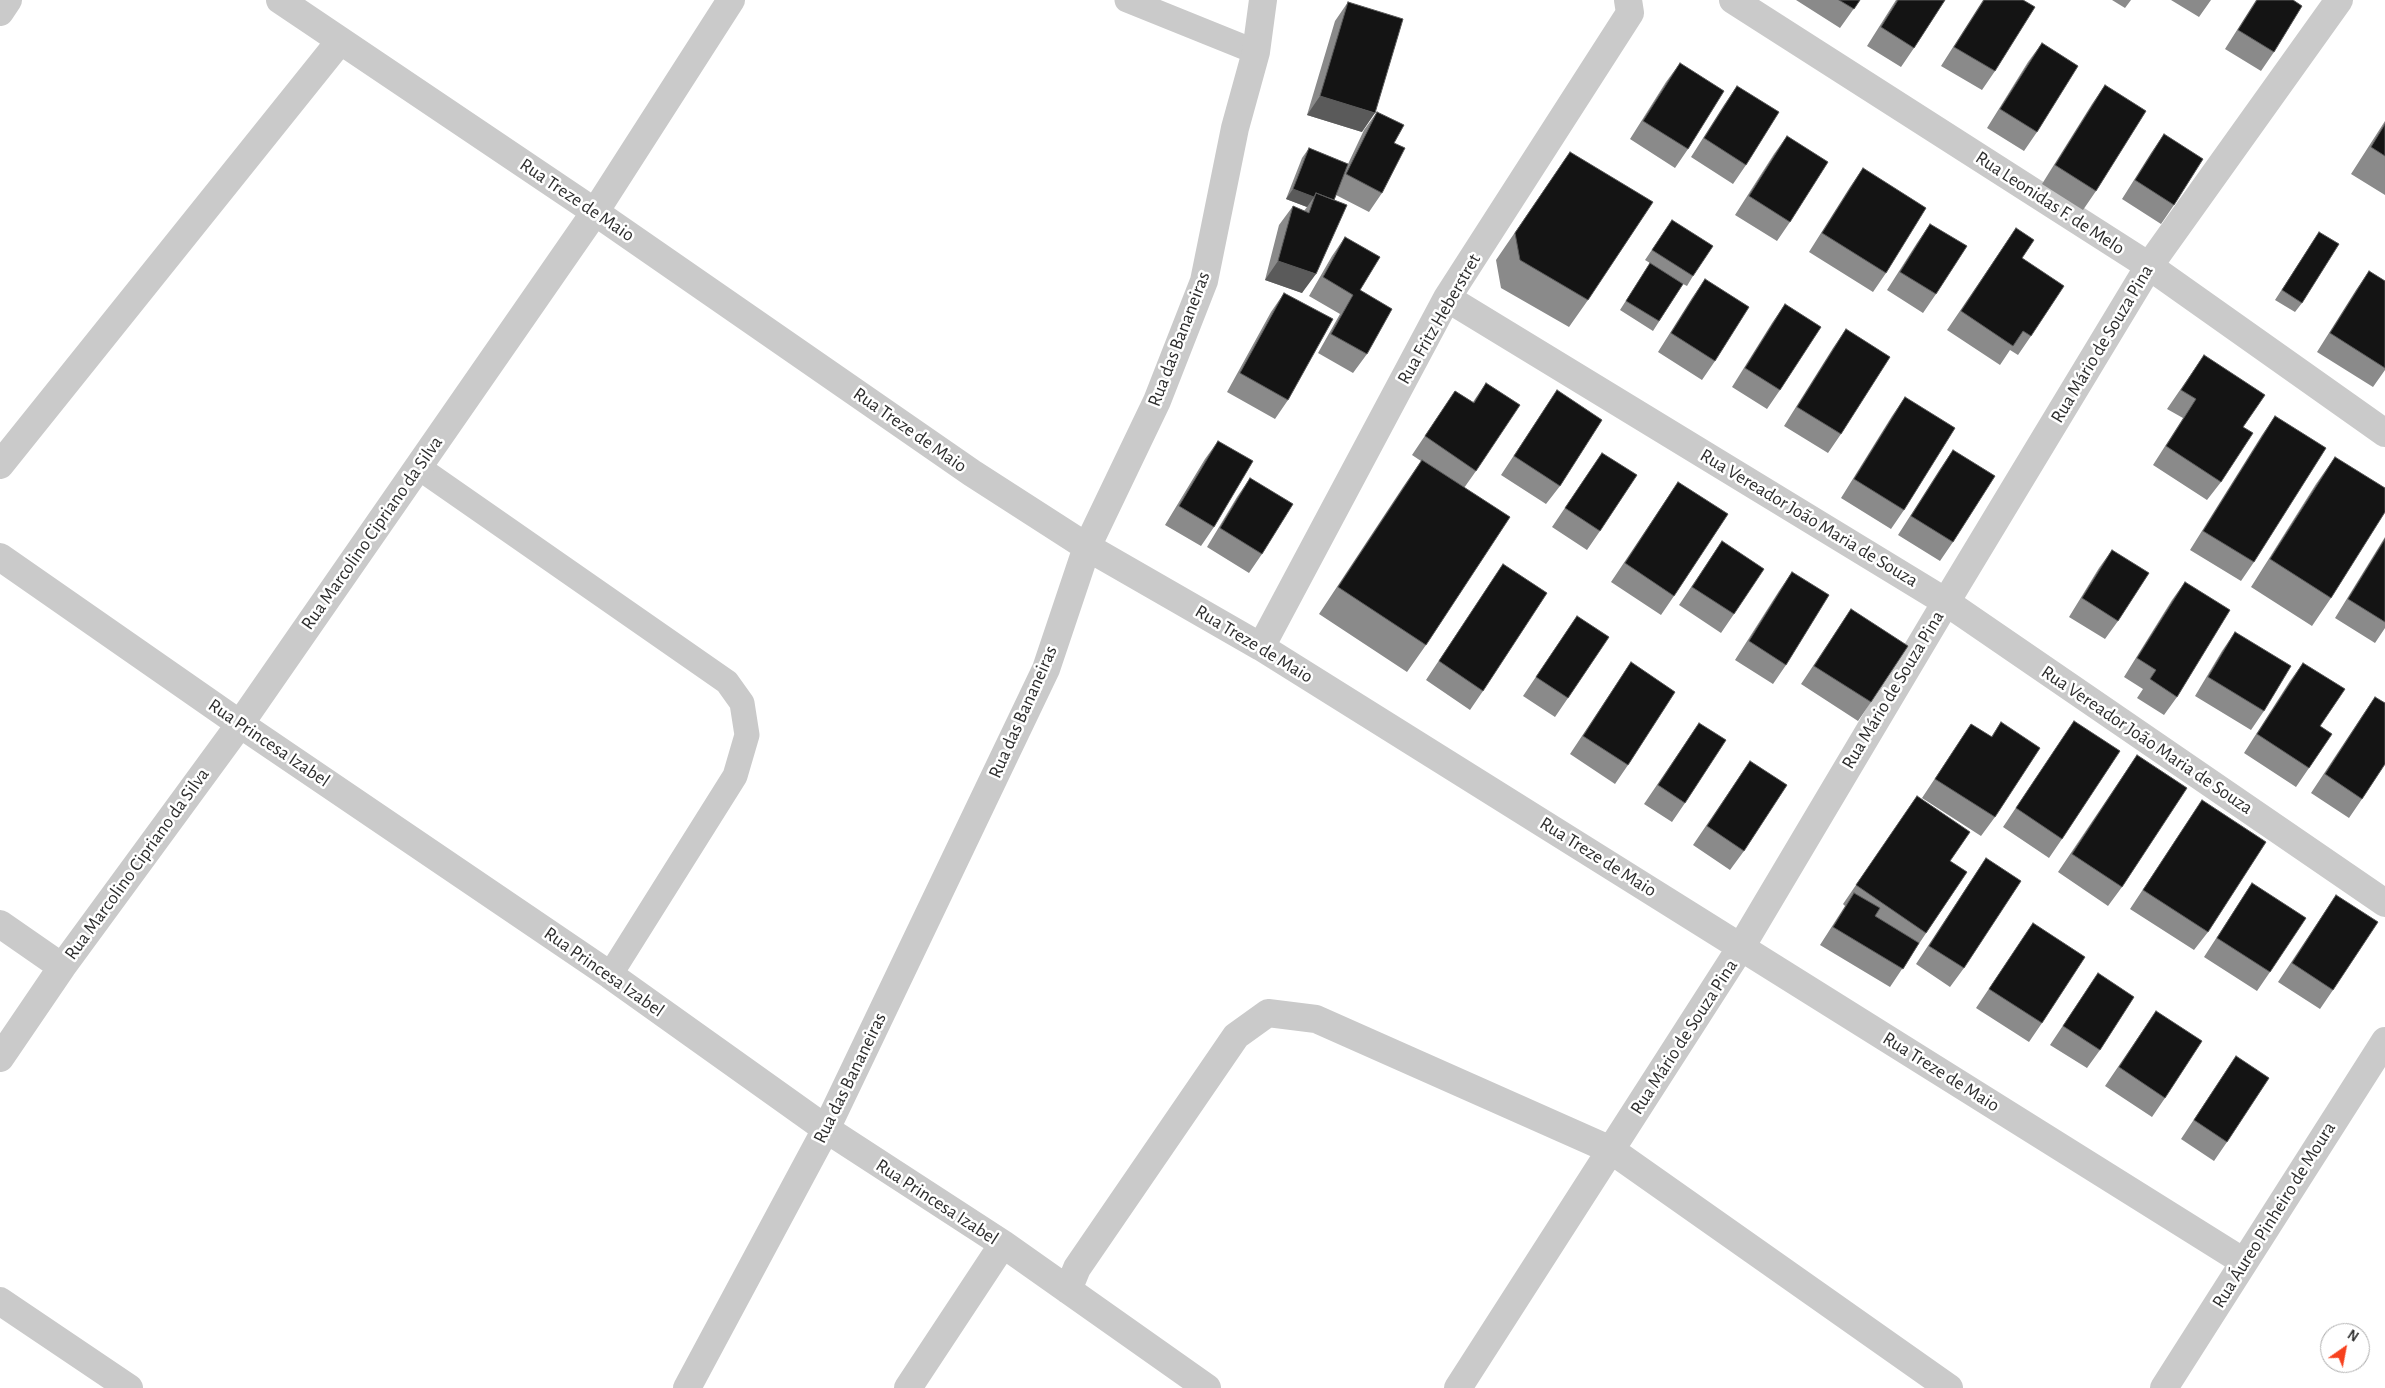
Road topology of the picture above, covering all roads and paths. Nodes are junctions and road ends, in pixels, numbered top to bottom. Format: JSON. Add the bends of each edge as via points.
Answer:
{"nodes":[{"id":1,"x":8,"y":0,"type":"edge"},
{"id":2,"x":280,"y":0,"type":"edge"},
{"id":3,"x":731,"y":0,"type":"edge"},
{"id":4,"x":1127,"y":0,"type":"edge"},
{"id":5,"x":1263,"y":0,"type":"edge"},
{"id":6,"x":1628,"y":0,"type":"edge"},
{"id":7,"x":1733,"y":0,"type":"edge"},
{"id":8,"x":2339,"y":0,"type":"edge"},
{"id":9,"x":0,"y":12,"type":"edge"},
{"id":10,"x":340,"y":41,"type":"junction"},
{"id":11,"x":1256,"y":52,"type":"junction"},
{"id":12,"x":595,"y":212,"type":"junction"},
{"id":13,"x":2149,"y":266,"type":"junction"},
{"id":14,"x":1448,"y":298,"type":"junction"},
{"id":15,"x":2385,"y":433,"type":"edge"},
{"id":16,"x":0,"y":465,"type":"edge"},
{"id":17,"x":418,"y":467,"type":"junction"},
{"id":18,"x":1087,"y":547,"type":"junction"},
{"id":19,"x":0,"y":557,"type":"edge"},
{"id":20,"x":1946,"y":602,"type":"junction"},
{"id":21,"x":1262,"y":647,"type":"junction"},
{"id":22,"x":240,"y":724,"type":"junction"},
{"id":23,"x":2385,"y":903,"type":"edge"},
{"id":24,"x":0,"y":924,"type":"edge"},
{"id":25,"x":1742,"y":947,"type":"junction"},
{"id":26,"x":62,"y":966,"type":"junction"},
{"id":27,"x":610,"y":975,"type":"junction"},
{"id":28,"x":2385,"y":1041,"type":"edge"},
{"id":29,"x":0,"y":1058,"type":"edge"},
{"id":30,"x":826,"y":1129,"type":"junction"},
{"id":31,"x":1611,"y":1150,"type":"junction"},
{"id":32,"x":1003,"y":1244,"type":"junction"},
{"id":33,"x":2244,"y":1262,"type":"junction"},
{"id":34,"x":1068,"y":1290,"type":"junction"},
{"id":35,"x":0,"y":1301,"type":"edge"},
{"id":36,"x":2183,"y":1375,"type":"edge"},
{"id":37,"x":129,"y":1388,"type":"edge"},
{"id":38,"x":687,"y":1388,"type":"edge"},
{"id":39,"x":908,"y":1388,"type":"edge"},
{"id":40,"x":1207,"y":1388,"type":"edge"},
{"id":41,"x":1458,"y":1388,"type":"edge"},
{"id":42,"x":1949,"y":1388,"type":"edge"},
{"id":43,"x":2164,"y":1388,"type":"edge"}],
"edges":[{"from":1,"to":9,"type":"street"},
{"from":2,"to":10,"type":"street","name":"Rua Treze de Maio"},
{"from":3,"to":12,"type":"street","name":"Rua Marcolino Cipriano da Silva"},
{"from":4,"to":11,"type":"lane"},
{"from":5,"to":11,"type":"street","name":"Rua das Bananeiras"},
{"from":6,"to":14,"type":"street","name":"Rua Fritz Heberstret","via":[[1630,14]]},
{"from":7,"to":13,"type":"street","name":"Rua Leonidas F. de Melo"},
{"from":8,"to":13,"type":"street","name":"Rua Mário de Souza Pina"},
{"from":10,"to":12,"type":"street","name":"Rua Treze de Maio"},
{"from":10,"to":16,"type":"street"},
{"from":11,"to":18,"type":"street","name":"Rua das Bananeiras","via":[[1235,128],[1204,281],[1157,401]]},
{"from":12,"to":17,"type":"street","name":"Rua Marcolino Cipriano da Silva"},
{"from":12,"to":18,"type":"street","name":"Rua Treze de Maio","via":[[972,473]]},
{"from":13,"to":15,"type":"street","name":"Rua Leonidas F. de Melo"},
{"from":13,"to":20,"type":"street","name":"Rua Mário de Souza Pina"},
{"from":14,"to":20,"type":"street","name":"Rua Vereador João Maria de Souza"},
{"from":14,"to":21,"type":"street","name":"Rua Fritz Heberstret"},
{"from":17,"to":22,"type":"street","name":"Rua Marcolino Cipriano da Silva"},
{"from":17,"to":27,"type":"lane","via":[[727,682],[742,703],[747,735],[735,776]]},
{"from":18,"to":21,"type":"street","name":"Rua Treze de Maio"},
{"from":18,"to":30,"type":"street","name":"Rua das Bananeiras","via":[[1046,669]]},
{"from":19,"to":22,"type":"street","name":"Rua Princesa Izabel"},
{"from":20,"to":23,"type":"street","name":"Rua Vereador João Maria de Souza"},
{"from":20,"to":25,"type":"street","name":"Rua Mário de Souza Pina"},
{"from":21,"to":25,"type":"street","name":"Rua Treze de Maio"},
{"from":22,"to":26,"type":"street","name":"Rua Marcolino Cipriano da Silva"},
{"from":22,"to":27,"type":"street","name":"Rua Princesa Izabel"},
{"from":24,"to":26,"type":"street"},
{"from":25,"to":31,"type":"street","name":"Rua Mário de Souza Pina"},
{"from":25,"to":33,"type":"street","name":"Rua Treze de Maio"},
{"from":26,"to":29,"type":"street","name":"Rua Marcolino Cipriano da Silva"},
{"from":27,"to":30,"type":"street","name":"Rua Princesa Izabel"},
{"from":28,"to":33,"type":"street","name":"Rua Áureo Pinheiro de Moura"},
{"from":30,"to":32,"type":"street","name":"Rua Princesa Izabel"},
{"from":30,"to":38,"type":"street","name":"Rua das Bananeiras"},
{"from":31,"to":34,"type":"street","via":[[1316,1019],[1268,1013],[1236,1036],[1077,1268]]},
{"from":31,"to":41,"type":"street","name":"Rua Mário de Souza Pina"},
{"from":31,"to":42,"type":"street"},
{"from":32,"to":34,"type":"street","name":"Rua Princesa Izabel"},
{"from":32,"to":39,"type":"street"},
{"from":33,"to":36,"type":"street","name":"Rua Áureo Pinheiro de Moura"},
{"from":34,"to":40,"type":"street","name":"Rua Princesa Izabel"},
{"from":35,"to":37,"type":"street"},
{"from":36,"to":43,"type":"street","name":"Rua Áureo Pinheiro de Moura"}]}
